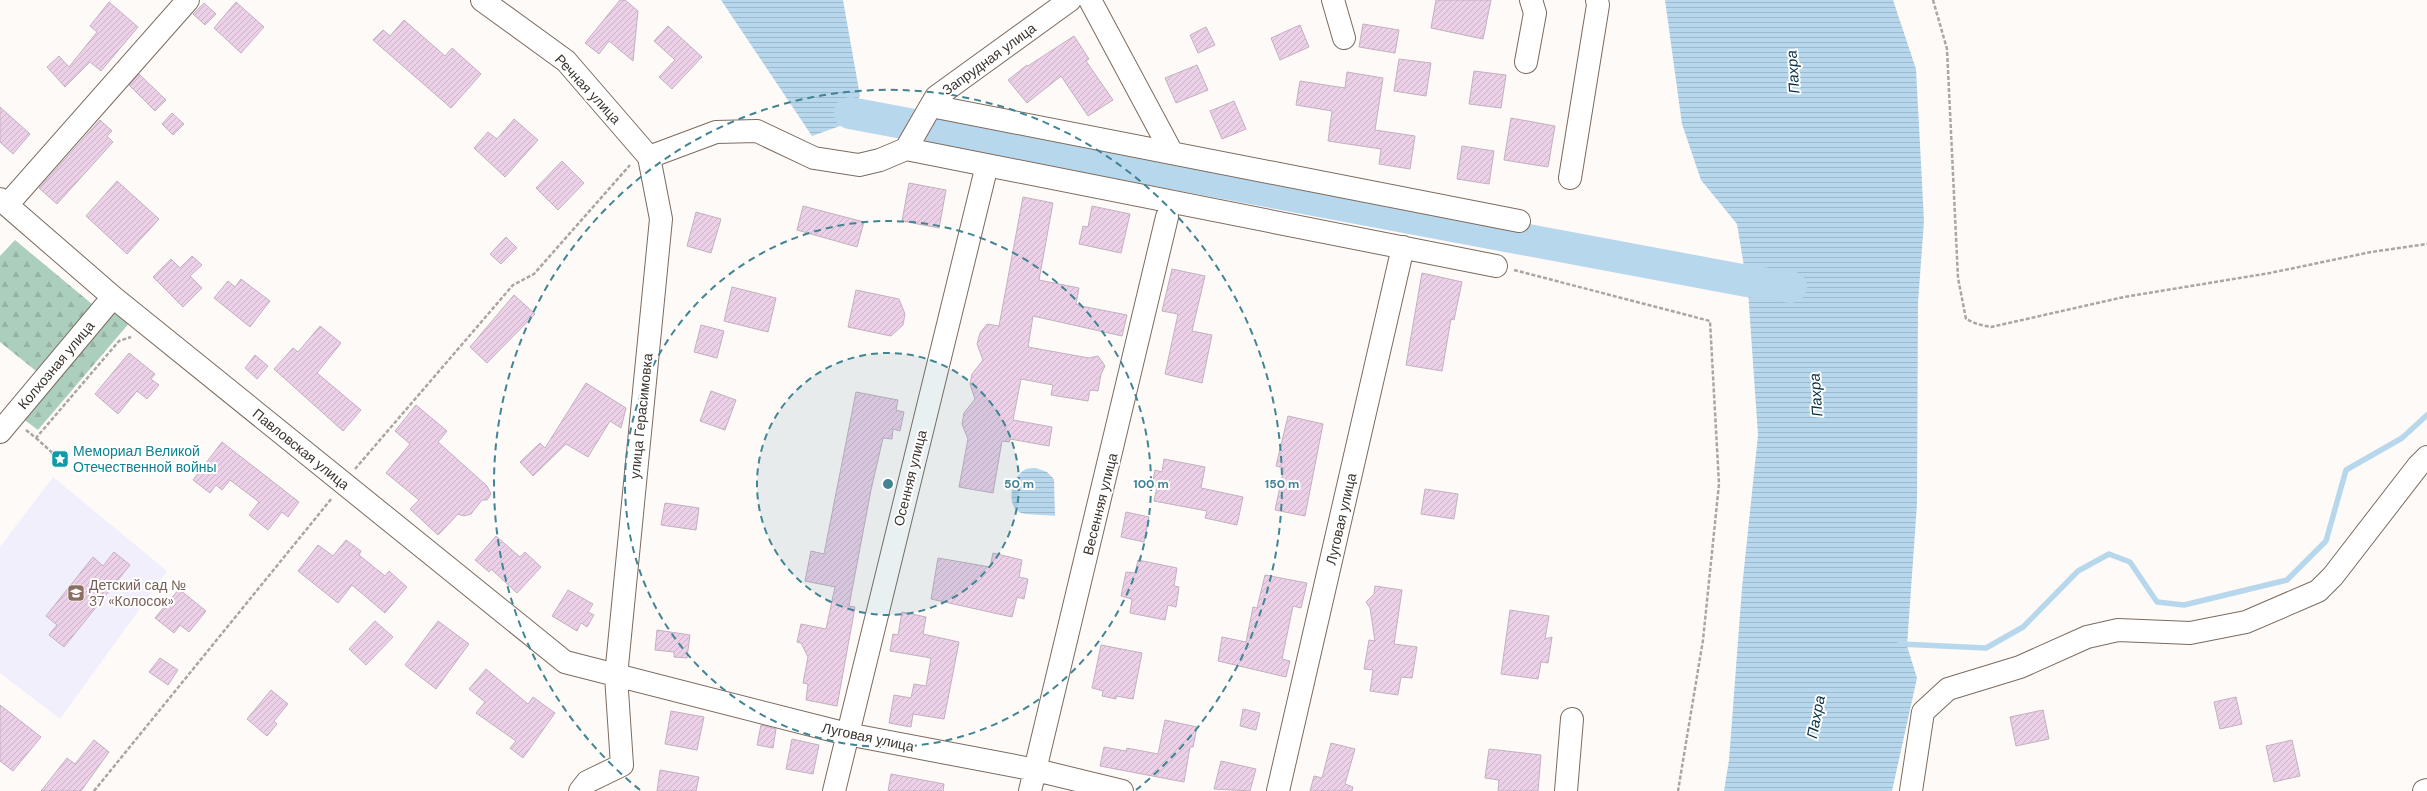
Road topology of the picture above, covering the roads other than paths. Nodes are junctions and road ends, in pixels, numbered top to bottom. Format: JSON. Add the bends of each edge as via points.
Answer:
{"nodes":[{"id":1,"x":188,"y":0,"type":"edge"},
{"id":2,"x":482,"y":0,"type":"edge"},
{"id":3,"x":1070,"y":0,"type":"edge"},
{"id":4,"x":1090,"y":0,"type":"edge"},
{"id":5,"x":1333,"y":0,"type":"edge"},
{"id":6,"x":1531,"y":0,"type":"edge"},
{"id":7,"x":1597,"y":0,"type":"edge"},
{"id":8,"x":1344,"y":38,"type":"dead end"},
{"id":9,"x":1526,"y":62,"type":"dead end"},
{"id":10,"x":931,"y":106,"type":"junction"},
{"id":11,"x":906,"y":149,"type":"junction"},
{"id":12,"x":1172,"y":153,"type":"junction"},
{"id":13,"x":646,"y":154,"type":"junction"},
{"id":14,"x":988,"y":165,"type":"junction"},
{"id":15,"x":1570,"y":178,"type":"dead end"},
{"id":16,"x":4,"y":202,"type":"edge"},
{"id":17,"x":1167,"y":218,"type":"dead end"},
{"id":18,"x":1519,"y":220,"type":"dead end"},
{"id":19,"x":1403,"y":247,"type":"junction"},
{"id":20,"x":1496,"y":266,"type":"road end"},
{"id":21,"x":113,"y":297,"type":"junction"},
{"id":22,"x":4,"y":420,"type":"edge"},
{"id":23,"x":2427,"y":457,"type":"edge"},
{"id":24,"x":616,"y":676,"type":"junction"},
{"id":25,"x":1572,"y":719,"type":"dead end"},
{"id":26,"x":847,"y":734,"type":"junction"},
{"id":27,"x":1033,"y":781,"type":"edge"},
{"id":28,"x":580,"y":791,"type":"edge"},
{"id":29,"x":834,"y":791,"type":"edge"},
{"id":30,"x":1122,"y":791,"type":"edge"},
{"id":31,"x":1278,"y":791,"type":"edge"},
{"id":32,"x":1566,"y":791,"type":"edge"},
{"id":33,"x":1911,"y":791,"type":"edge"}],
"edges":[{"from":1,"to":16,"type":"street"},
{"from":2,"to":13,"type":"street","name":"Речная улица","via":[[566,61]]},
{"from":3,"to":10,"type":"street","name":"Запрудная улица","via":[[936,97]]},
{"from":4,"to":12,"type":"street"},
{"from":5,"to":8,"type":"street"},
{"from":6,"to":9,"type":"street","via":[[1535,13]]},
{"from":7,"to":15,"type":"street"},
{"from":10,"to":11,"type":"street","name":"Запрудная улица"},
{"from":10,"to":12,"type":"street"},
{"from":11,"to":13,"type":"street","via":[[880,160],[859,165],[814,158],[757,131],[716,132]]},
{"from":11,"to":14,"type":"street"},
{"from":12,"to":18,"type":"street"},
{"from":13,"to":24,"type":"street","name":"улица Герасимовка","via":[[660,219]]},
{"from":14,"to":19,"type":"street"},
{"from":14,"to":26,"type":"street","name":"Осенняя улица"},
{"from":16,"to":21,"type":"street","name":"Павловская улица"},
{"from":17,"to":27,"type":"street","name":"Весенняя улица"},
{"from":19,"to":20,"type":"street"},
{"from":19,"to":31,"type":"street","name":"Луговая улица"},
{"from":21,"to":22,"type":"street","name":"Колхозная улица"},
{"from":21,"to":24,"type":"street","name":"Павловская улица","via":[[565,662]]},
{"from":23,"to":33,"type":"street","via":[[2334,576],[2318,591],[2246,622],[2211,630],[2190,633],[2118,630],[2087,637],[2020,667],[1948,689],[1922,712]]},
{"from":24,"to":26,"type":"street","name":"Луговая улица"},
{"from":24,"to":28,"type":"street","name":"улица Герасимовка","via":[[622,765],[587,782]]},
{"from":25,"to":32,"type":"street"},
{"from":26,"to":27,"type":"street","name":"Луговая улица"},
{"from":26,"to":29,"type":"street","name":"Осенняя улица"},
{"from":27,"to":30,"type":"street","name":"Луговая улица"}]}
